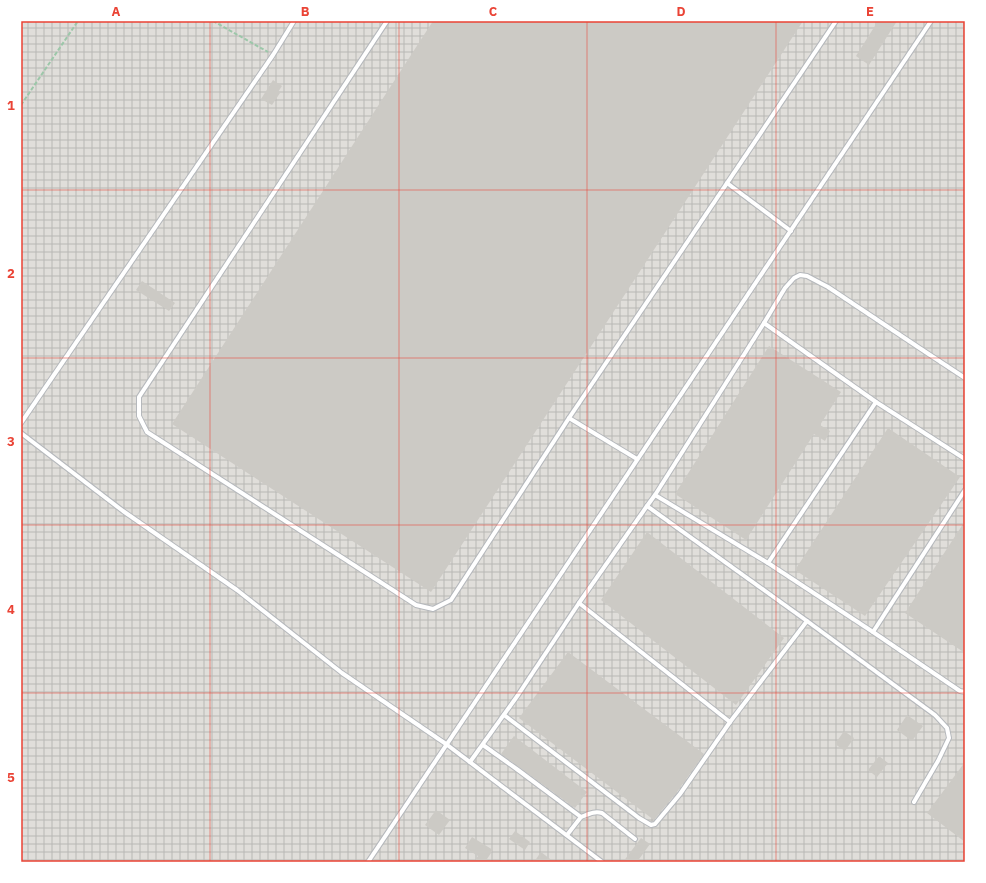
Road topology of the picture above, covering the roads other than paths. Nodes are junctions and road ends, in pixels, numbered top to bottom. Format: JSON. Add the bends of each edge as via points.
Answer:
{"nodes":[{"id":1,"x":294,"y":21,"type":"edge"},
{"id":2,"x":386,"y":21,"type":"edge"},
{"id":3,"x":836,"y":21,"type":"edge"},
{"id":4,"x":931,"y":21,"type":"edge"},
{"id":5,"x":727,"y":183,"type":"junction"},
{"id":6,"x":791,"y":231,"type":"junction"},
{"id":7,"x":764,"y":323,"type":"junction"},
{"id":8,"x":965,"y":378,"type":"edge"},
{"id":9,"x":876,"y":402,"type":"junction"},
{"id":10,"x":569,"y":418,"type":"junction"},
{"id":11,"x":21,"y":423,"type":"edge"},
{"id":12,"x":21,"y":433,"type":"edge"},
{"id":13,"x":636,"y":459,"type":"junction"},
{"id":14,"x":965,"y":459,"type":"edge"},
{"id":15,"x":965,"y":490,"type":"edge"},
{"id":16,"x":655,"y":495,"type":"junction"},
{"id":17,"x":647,"y":506,"type":"junction"},
{"id":18,"x":768,"y":563,"type":"junction"},
{"id":19,"x":579,"y":603,"type":"junction"},
{"id":20,"x":808,"y":621,"type":"junction"},
{"id":21,"x":873,"y":632,"type":"junction"},
{"id":22,"x":965,"y":692,"type":"edge"},
{"id":23,"x":504,"y":715,"type":"junction"},
{"id":24,"x":730,"y":722,"type":"junction"},
{"id":25,"x":446,"y":744,"type":"junction"},
{"id":26,"x":483,"y":745,"type":"junction"},
{"id":27,"x":470,"y":762,"type":"junction"},
{"id":28,"x":914,"y":802,"type":"dead end"},
{"id":29,"x":581,"y":817,"type":"junction"},
{"id":30,"x":567,"y":835,"type":"junction"},
{"id":31,"x":634,"y":839,"type":"dead end"},
{"id":32,"x":368,"y":862,"type":"edge"},
{"id":33,"x":602,"y":862,"type":"edge"}],
"edges":[{"from":1,"to":11,"type":"lane"},
{"from":2,"to":10,"type":"lane","via":[[139,397],[139,416],[147,432],[416,605],[433,609],[451,600]]},
{"from":3,"to":5,"type":"lane"},
{"from":4,"to":6,"type":"lane"},
{"from":5,"to":6,"type":"lane"},
{"from":5,"to":10,"type":"lane"},
{"from":6,"to":13,"type":"lane"},
{"from":7,"to":8,"type":"lane","via":[[794,278],[800,275],[807,276],[828,287]]},
{"from":7,"to":9,"type":"lane"},
{"from":7,"to":16,"type":"lane"},
{"from":9,"to":14,"type":"lane"},
{"from":9,"to":18,"type":"lane"},
{"from":10,"to":13,"type":"lane"},
{"from":12,"to":25,"type":"lane","via":[[123,511],[237,590],[342,673]]},
{"from":13,"to":25,"type":"lane"},
{"from":15,"to":21,"type":"lane"},
{"from":16,"to":17,"type":"lane"},
{"from":16,"to":18,"type":"lane"},
{"from":17,"to":19,"type":"lane"},
{"from":17,"to":20,"type":"lane"},
{"from":18,"to":21,"type":"lane"},
{"from":19,"to":23,"type":"lane"},
{"from":19,"to":24,"type":"lane"},
{"from":20,"to":24,"type":"lane"},
{"from":20,"to":28,"type":"lane","via":[[935,715],[947,728],[949,738]]},
{"from":21,"to":22,"type":"lane"},
{"from":23,"to":24,"type":"lane","via":[[639,818],[651,824],[659,820],[680,794]]},
{"from":23,"to":26,"type":"lane"},
{"from":25,"to":27,"type":"lane"},
{"from":25,"to":32,"type":"lane"},
{"from":26,"to":27,"type":"lane"},
{"from":26,"to":29,"type":"lane"},
{"from":27,"to":30,"type":"lane"},
{"from":29,"to":30,"type":"lane"},
{"from":29,"to":31,"type":"lane","via":[[593,812],[602,813]]},
{"from":30,"to":33,"type":"lane"}]}
